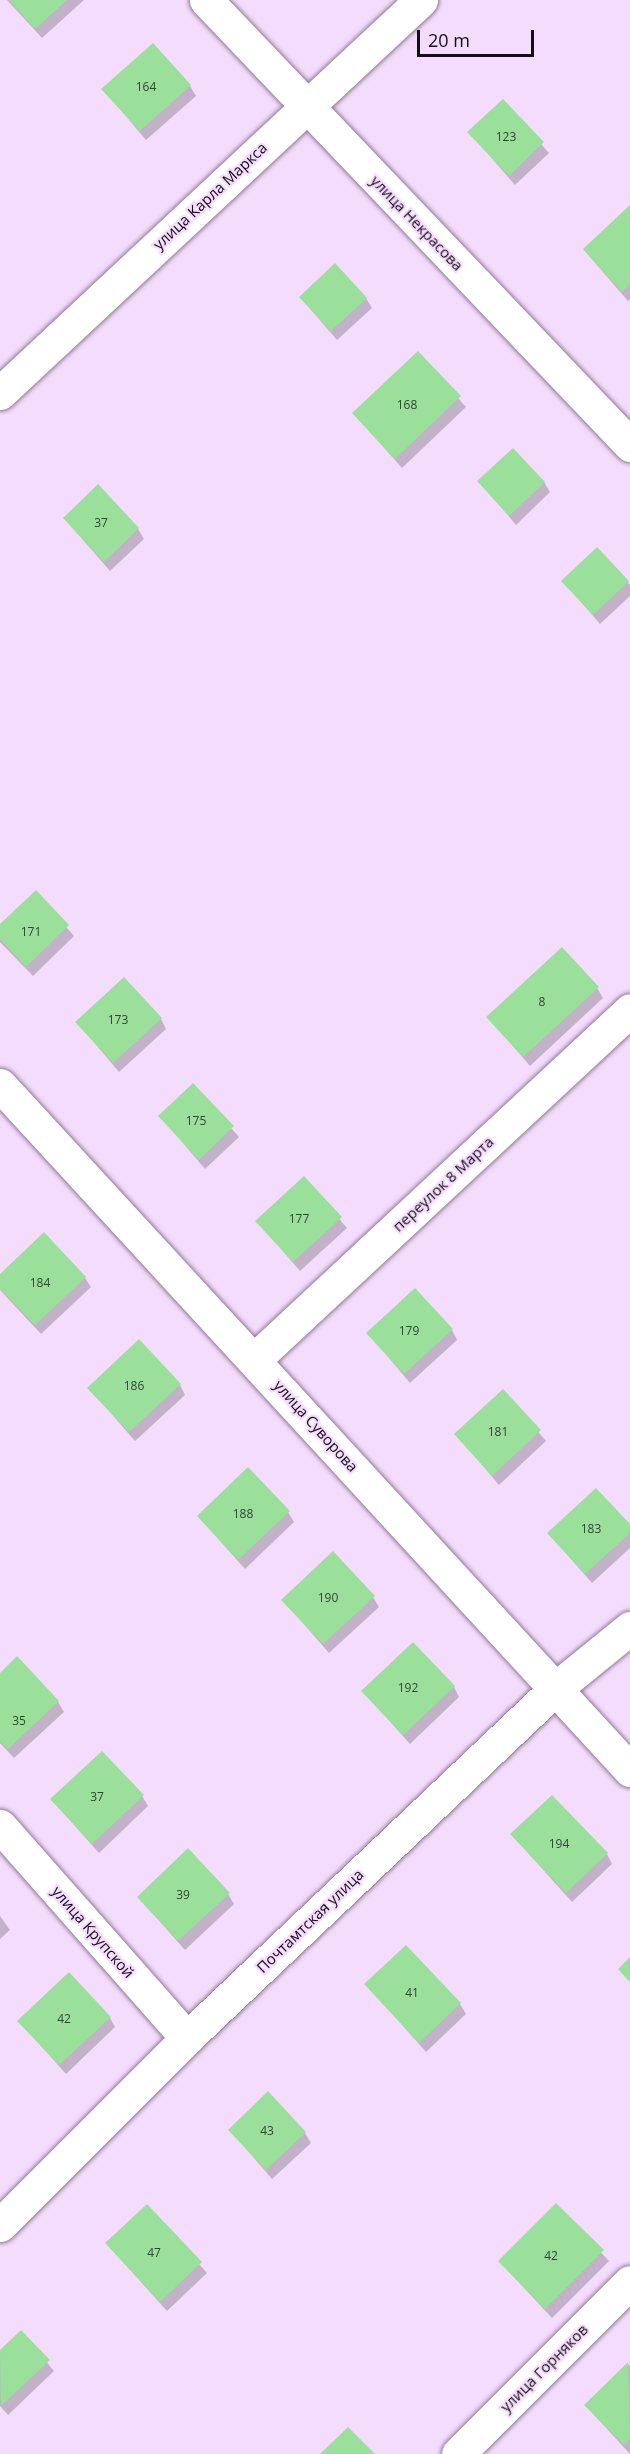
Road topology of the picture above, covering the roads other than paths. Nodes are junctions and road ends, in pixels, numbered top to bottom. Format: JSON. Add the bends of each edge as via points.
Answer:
{"nodes":[{"id":1,"x":206,"y":0,"type":"edge"},
{"id":2,"x":421,"y":0,"type":"edge"},
{"id":3,"x":306,"y":107,"type":"junction"},
{"id":4,"x":0,"y":393,"type":"edge"},
{"id":5,"x":630,"y":445,"type":"edge"},
{"id":6,"x":630,"y":1010,"type":"edge"},
{"id":7,"x":0,"y":1085,"type":"edge"},
{"id":8,"x":255,"y":1359,"type":"junction"},
{"id":9,"x":630,"y":1628,"type":"edge"},
{"id":10,"x":555,"y":1689,"type":"junction"},
{"id":11,"x":630,"y":1770,"type":"edge"},
{"id":12,"x":0,"y":1826,"type":"edge"},
{"id":13,"x":187,"y":2038,"type":"junction"},
{"id":14,"x":0,"y":2225,"type":"edge"},
{"id":15,"x":630,"y":2282,"type":"edge"},
{"id":16,"x":458,"y":2454,"type":"edge"}],
"edges":[{"from":1,"to":3,"type":"street","name":"улица Некрасова"},
{"from":2,"to":3,"type":"street","name":"улица Карла Маркса"},
{"from":3,"to":4,"type":"street","name":"улица Карла Маркса"},
{"from":3,"to":5,"type":"street","name":"улица Некрасова"},
{"from":6,"to":8,"type":"street","name":"переулок 8 Марта"},
{"from":7,"to":8,"type":"street","name":"улица Суворова"},
{"from":8,"to":10,"type":"street","name":"улица Суворова"},
{"from":9,"to":10,"type":"street","name":"Почтамтская улица"},
{"from":10,"to":11,"type":"street","name":"улица Суворова"},
{"from":10,"to":13,"type":"street","name":"Почтамтская улица"},
{"from":12,"to":13,"type":"street","name":"улица Крупской"},
{"from":13,"to":14,"type":"street","name":"Почтамтская улица"},
{"from":15,"to":16,"type":"street","name":"улица Горняков"}]}
